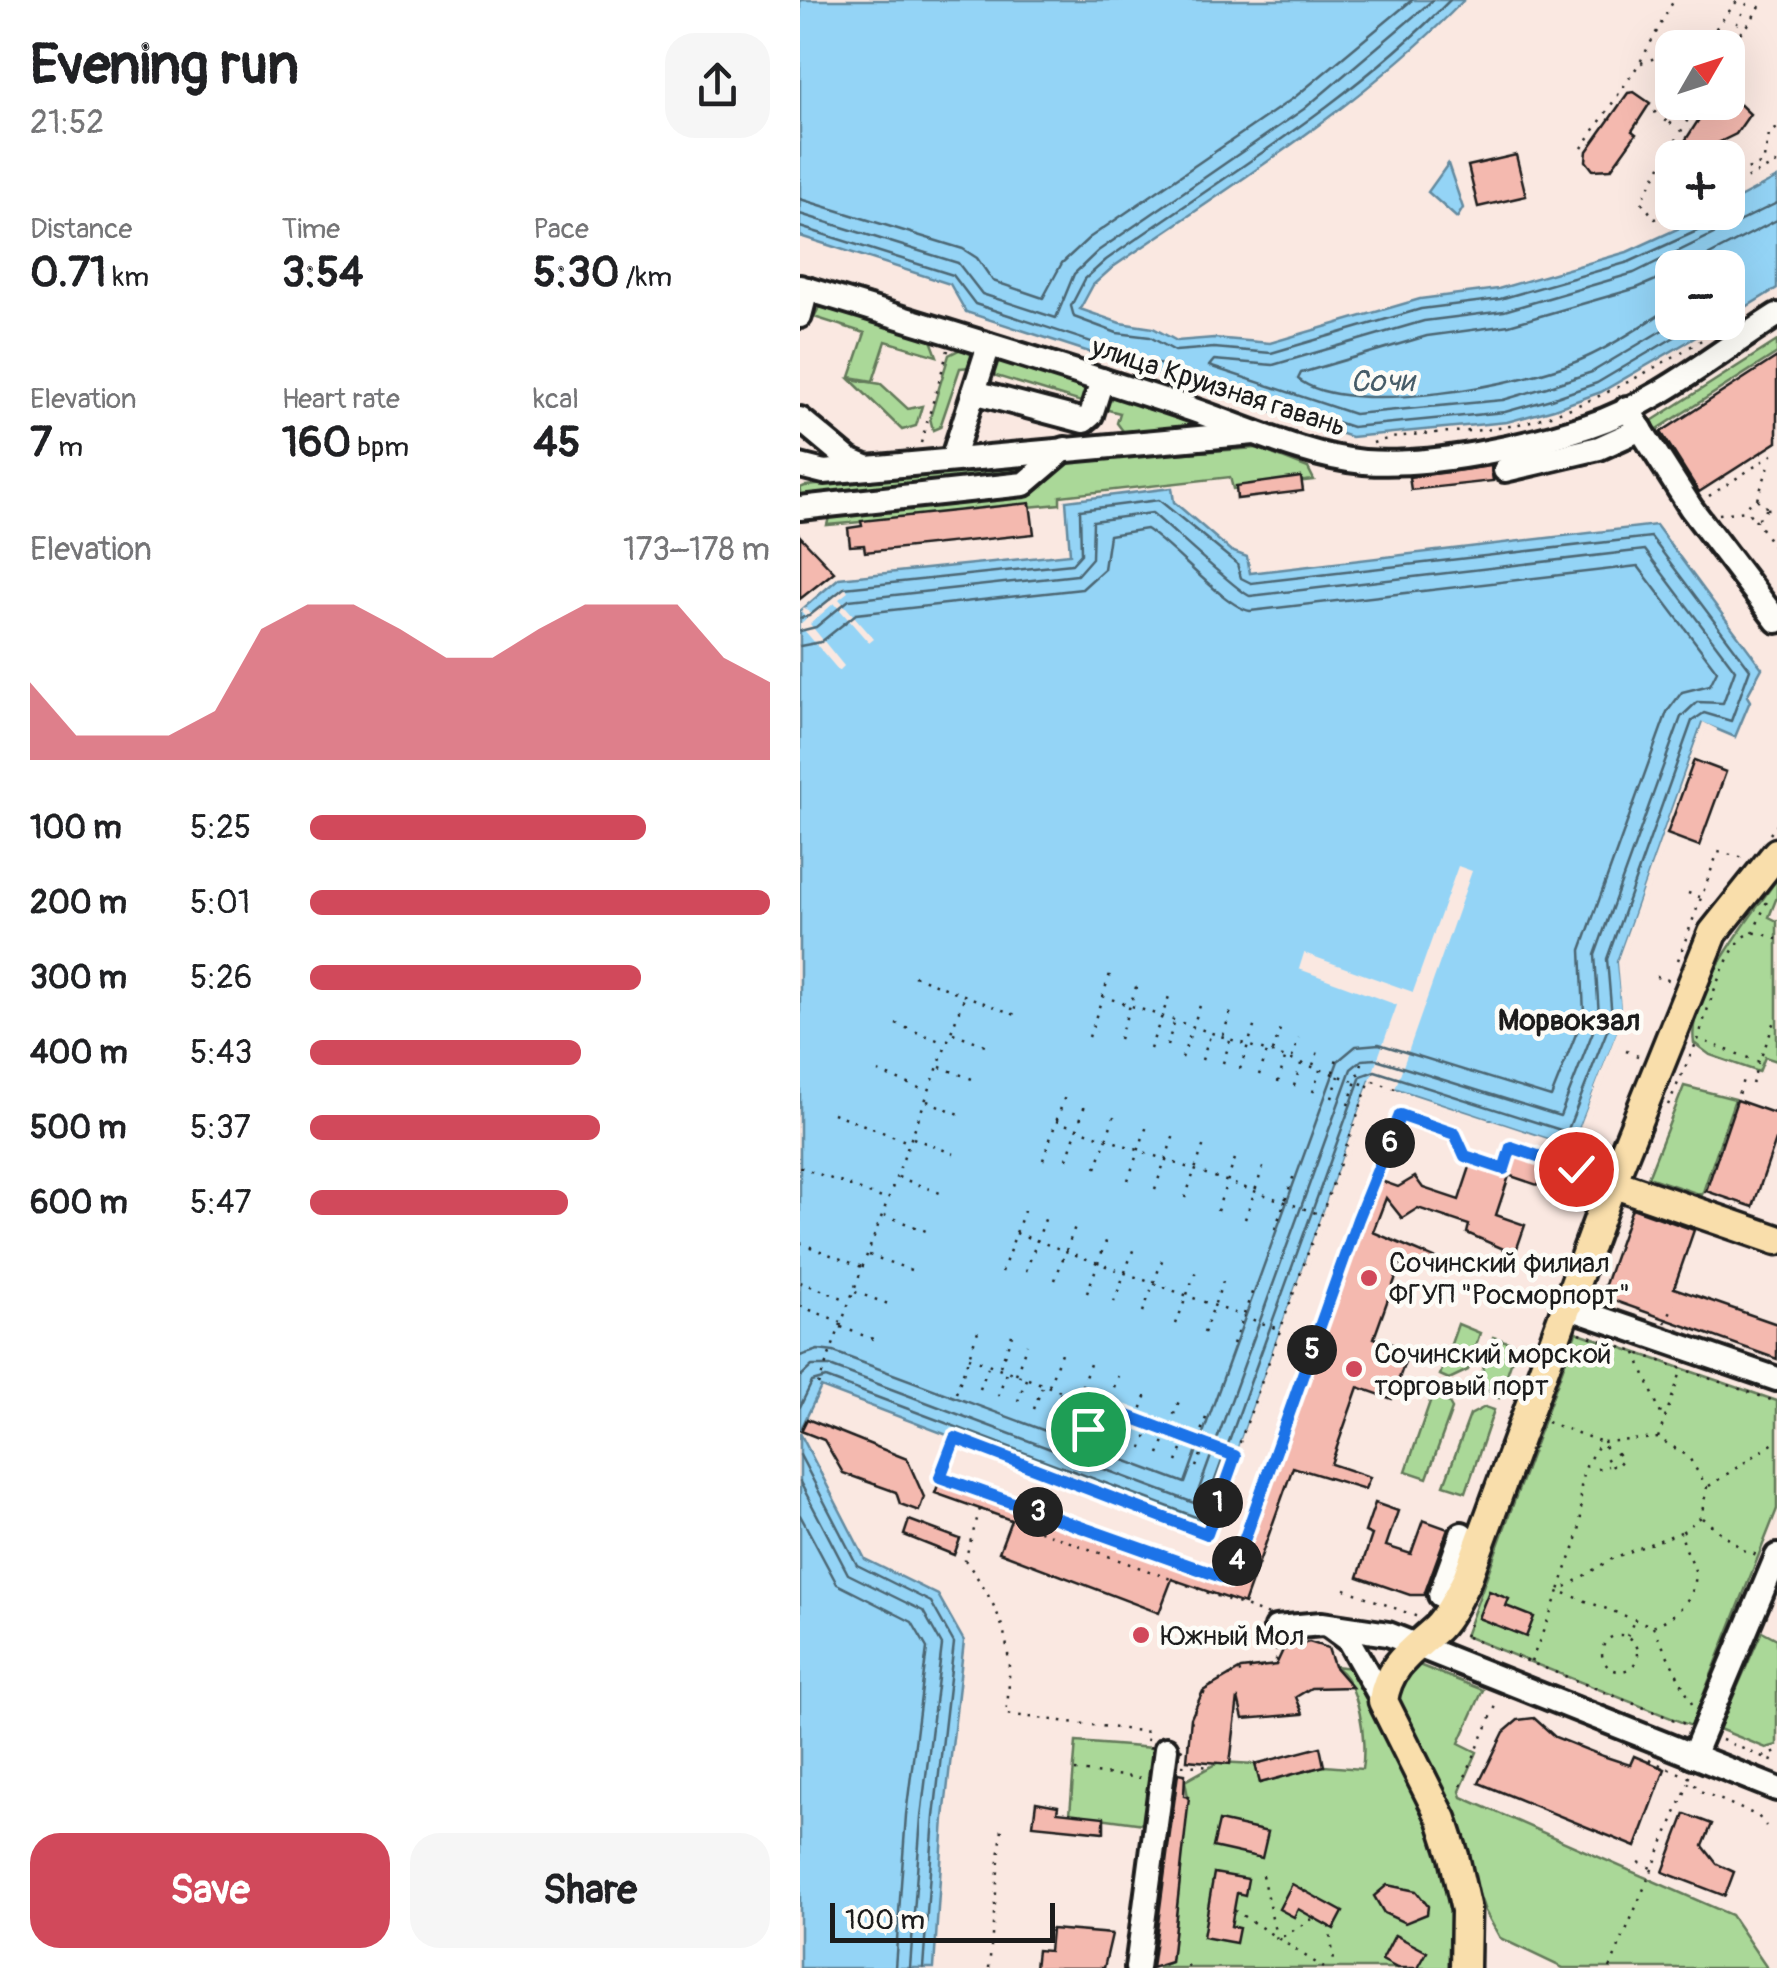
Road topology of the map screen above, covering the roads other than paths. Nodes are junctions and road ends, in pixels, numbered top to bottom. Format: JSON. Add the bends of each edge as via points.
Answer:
{"nodes":[{"id":1,"x":804,"y":288,"type":"edge"},
{"id":2,"x":1777,"y":315,"type":"edge"},
{"id":3,"x":800,"y":316,"type":"edge"},
{"id":4,"x":989,"y":345,"type":"junction"},
{"id":5,"x":1102,"y":380,"type":"junction"},
{"id":6,"x":974,"y":392,"type":"junction"},
{"id":7,"x":1627,"y":408,"type":"junction"},
{"id":8,"x":800,"y":419,"type":"edge"},
{"id":9,"x":1641,"y":429,"type":"junction"},
{"id":10,"x":1263,"y":432,"type":"junction"},
{"id":11,"x":1065,"y":449,"type":"junction"},
{"id":12,"x":952,"y":460,"type":"junction"},
{"id":13,"x":800,"y":466,"type":"edge"},
{"id":14,"x":868,"y":468,"type":"junction"},
{"id":15,"x":1504,"y":470,"type":"dead end"},
{"id":16,"x":800,"y":508,"type":"edge"},
{"id":17,"x":1777,"y":621,"type":"edge"},
{"id":18,"x":1773,"y":862,"type":"edge"},
{"id":19,"x":1612,"y":1183,"type":"junction"},
{"id":20,"x":1777,"y":1240,"type":"edge"},
{"id":21,"x":1571,"y":1319,"type":"junction"},
{"id":22,"x":1777,"y":1378,"type":"edge"},
{"id":23,"x":1462,"y":1534,"type":"dead end"},
{"id":24,"x":1776,"y":1559,"type":"edge"},
{"id":25,"x":1440,"y":1594,"type":"dead end"},
{"id":26,"x":1322,"y":1624,"type":"junction"},
{"id":27,"x":1279,"y":1634,"type":"dead end"},
{"id":28,"x":1416,"y":1643,"type":"junction"},
{"id":29,"x":1383,"y":1702,"type":"junction"},
{"id":30,"x":1170,"y":1762,"type":"road end"},
{"id":31,"x":1692,"y":1767,"type":"junction"},
{"id":32,"x":1777,"y":1789,"type":"edge"},
{"id":33,"x":1137,"y":1968,"type":"edge"},
{"id":34,"x":1465,"y":1968,"type":"edge"}],
"edges":[{"from":1,"to":3,"type":"street"},
{"from":1,"to":4,"type":"street","name":"улица Круизная гавань"},
{"from":2,"to":7,"type":"street","name":"улица Круизная гавань"},
{"from":4,"to":5,"type":"street","name":"улица Круизная гавань"},
{"from":4,"to":6,"type":"street"},
{"from":5,"to":6,"type":"street","via":[[1084,421]]},
{"from":5,"to":10,"type":"street","name":"улица Круизная гавань"},
{"from":6,"to":12,"type":"street"},
{"from":7,"to":9,"type":"street"},
{"from":7,"to":10,"type":"street","name":"улица Круизная гавань","via":[[1590,426],[1518,445],[1406,462],[1321,454]]},
{"from":8,"to":14,"type":"street"},
{"from":9,"to":15,"type":"street","via":[[1599,448]]},
{"from":9,"to":17,"type":"street"},
{"from":10,"to":11,"type":"street"},
{"from":11,"to":12,"type":"street"},
{"from":11,"to":16,"type":"street","via":[[1024,484]]},
{"from":12,"to":14,"type":"street"},
{"from":13,"to":14,"type":"street","via":[[824,472]]},
{"from":18,"to":19,"type":"main road","via":[[1714,933]]},
{"from":19,"to":20,"type":"main road"},
{"from":19,"to":21,"type":"main road"},
{"from":21,"to":22,"type":"street"},
{"from":21,"to":28,"type":"main road","via":[[1466,1582],[1439,1626]]},
{"from":23,"to":25,"type":"street"},
{"from":24,"to":31,"type":"street"},
{"from":26,"to":27,"type":"street"},
{"from":26,"to":28,"type":"street"},
{"from":26,"to":29,"type":"street","via":[[1349,1641]]},
{"from":28,"to":29,"type":"main road","via":[[1390,1672]]},
{"from":28,"to":31,"type":"street"},
{"from":29,"to":34,"type":"main road","via":[[1426,1786],[1462,1883]]},
{"from":30,"to":33,"type":"street"},
{"from":31,"to":32,"type":"street"}]}
